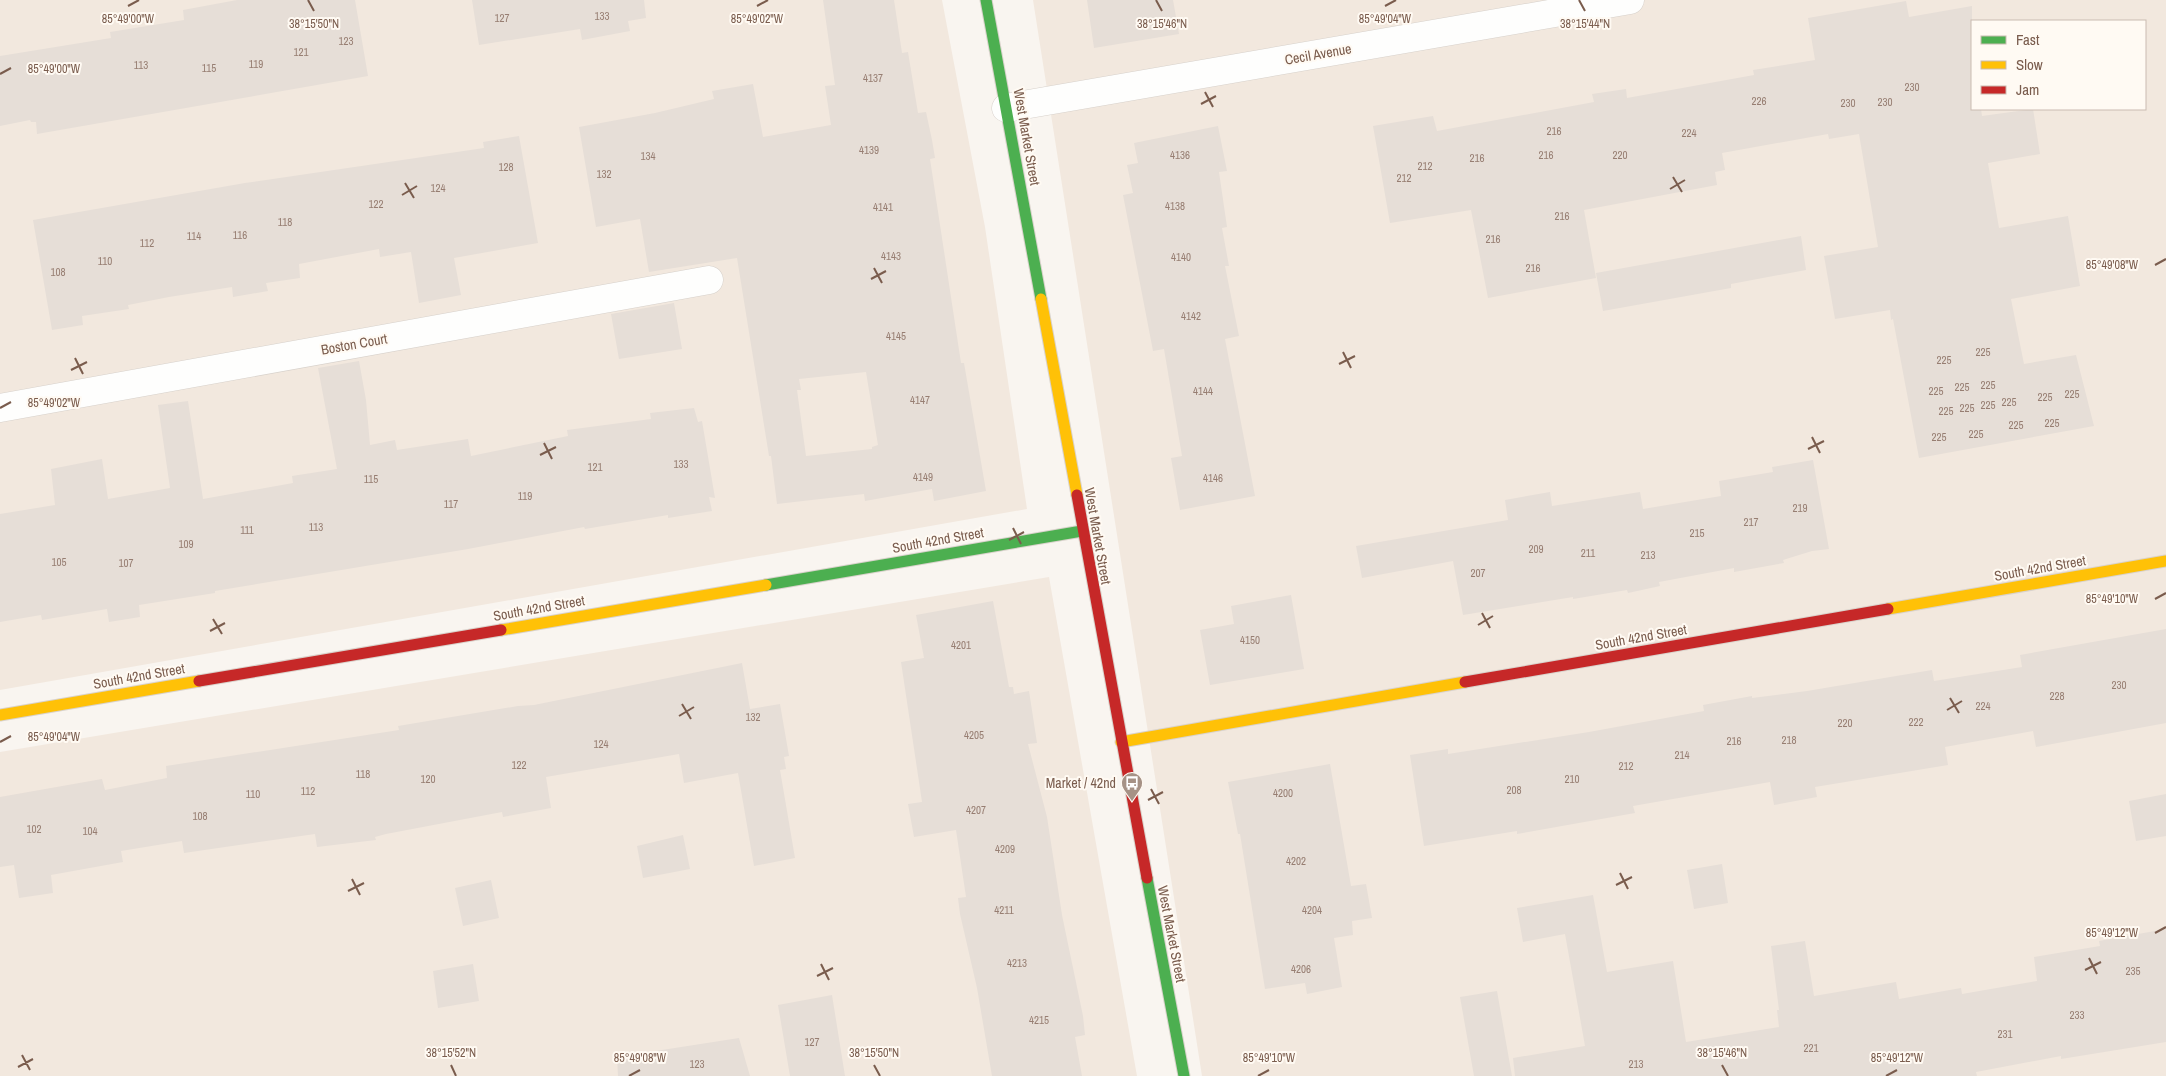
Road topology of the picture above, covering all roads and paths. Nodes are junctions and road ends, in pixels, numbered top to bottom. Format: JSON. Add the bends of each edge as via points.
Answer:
{"nodes":[{"id":1,"x":986,"y":0,"type":"edge"},
{"id":2,"x":1630,"y":0,"type":"edge"},
{"id":3,"x":1006,"y":108,"type":"junction"},
{"id":4,"x":709,"y":280,"type":"dead end"},
{"id":5,"x":0,"y":408,"type":"edge"},
{"id":6,"x":1082,"y":531,"type":"junction"},
{"id":7,"x":2166,"y":561,"type":"edge"},
{"id":8,"x":0,"y":715,"type":"edge"},
{"id":9,"x":1121,"y":742,"type":"junction"},
{"id":10,"x":1184,"y":1076,"type":"edge"}],
"edges":[{"from":1,"to":3,"type":"street","name":"West Market Street"},
{"from":2,"to":3,"type":"street","name":"Cecil Avenue"},
{"from":3,"to":6,"type":"street","name":"West Market Street"},
{"from":4,"to":5,"type":"street","name":"Boston Court"},
{"from":6,"to":8,"type":"street","name":"South 42nd Street"},
{"from":6,"to":9,"type":"street","name":"West Market Street"},
{"from":7,"to":9,"type":"street","name":"South 42nd Street"},
{"from":9,"to":10,"type":"street","name":"West Market Street"}]}
